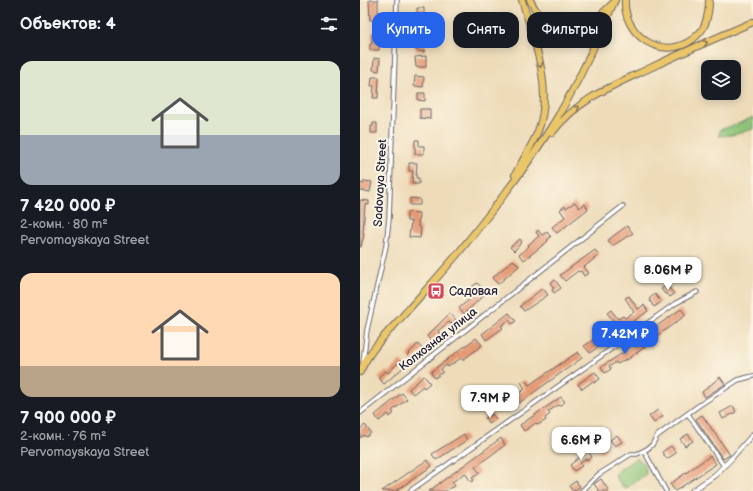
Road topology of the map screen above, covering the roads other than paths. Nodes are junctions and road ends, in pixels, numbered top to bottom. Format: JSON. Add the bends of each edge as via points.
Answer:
{"nodes":[{"id":1,"x":397,"y":0,"type":"edge"},
{"id":2,"x":522,"y":0,"type":"edge"},
{"id":3,"x":530,"y":0,"type":"edge"},
{"id":4,"x":625,"y":0,"type":"edge"},
{"id":5,"x":709,"y":0,"type":"edge"},
{"id":6,"x":615,"y":1,"type":"edge"},
{"id":7,"x":753,"y":22,"type":"edge"},
{"id":8,"x":515,"y":180,"type":"junction"},
{"id":9,"x":504,"y":196,"type":"junction"},
{"id":10,"x":623,"y":206,"type":"dead end"},
{"id":11,"x":697,"y":292,"type":"dead end"},
{"id":12,"x":363,"y":365,"type":"junction"},
{"id":13,"x":360,"y":372,"type":"edge"},
{"id":14,"x":753,"y":376,"type":"edge"},
{"id":15,"x":360,"y":413,"type":"edge"},
{"id":16,"x":688,"y":414,"type":"junction"},
{"id":17,"x":753,"y":434,"type":"edge"},
{"id":18,"x":644,"y":451,"type":"junction"},
{"id":19,"x":732,"y":458,"type":"joint"},
{"id":20,"x":724,"y":466,"type":"junction"},
{"id":21,"x":410,"y":491,"type":"edge"},
{"id":22,"x":582,"y":491,"type":"edge"},
{"id":23,"x":666,"y":491,"type":"edge"},
{"id":24,"x":692,"y":491,"type":"edge"}],
"edges":[{"from":1,"to":12,"type":"street","name":"Sadovaya Street","via":[[389,219],[386,246],[367,330]]},
{"from":2,"to":9,"type":"main road","one_way":true,"via":[[544,81],[544,104],[538,131]]},
{"from":3,"to":6,"type":"main road","via":[[542,18],[562,28],[580,27],[592,22]]},
{"from":4,"to":5,"type":"main road","via":[[624,10],[635,33],[646,42],[668,48],[680,46],[698,35],[705,26]]},
{"from":6,"to":8,"type":"main road","via":[[572,92],[550,130]]},
{"from":8,"to":7,"type":"main road","one_way":true,"via":[[559,123],[572,110],[596,94]]},
{"from":8,"to":9,"type":"main road"},
{"from":9,"to":12,"type":"main road","via":[[377,344]]},
{"from":10,"to":15,"type":"street","name":"Колхозная улица"},
{"from":11,"to":21,"type":"street","via":[[676,303]]},
{"from":12,"to":13,"type":"main road"},
{"from":14,"to":16,"type":"street","via":[[738,380]]},
{"from":16,"to":18,"type":"street","via":[[657,436],[652,445]]},
{"from":16,"to":20,"type":"street"},
{"from":17,"to":19,"type":"street"},
{"from":18,"to":22,"type":"street","via":[[631,454],[598,475]]},
{"from":18,"to":23,"type":"street"},
{"from":19,"to":20,"type":"street"},
{"from":20,"to":24,"type":"street"}]}
